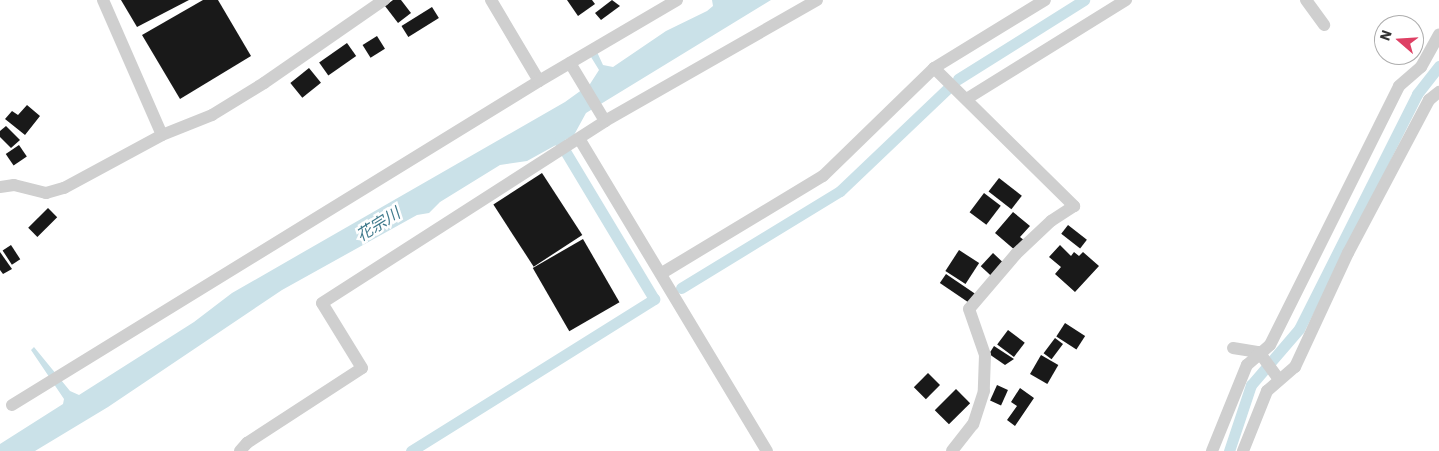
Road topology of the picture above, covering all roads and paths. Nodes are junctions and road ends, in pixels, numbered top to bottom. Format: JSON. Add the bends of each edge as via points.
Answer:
{"nodes":[{"id":1,"x":103,"y":0,"type":"edge"},
{"id":2,"x":384,"y":0,"type":"edge"},
{"id":3,"x":491,"y":0,"type":"edge"},
{"id":4,"x":677,"y":0,"type":"edge"},
{"id":5,"x":817,"y":0,"type":"edge"},
{"id":6,"x":1045,"y":0,"type":"edge"},
{"id":7,"x":1126,"y":0,"type":"edge"},
{"id":8,"x":1306,"y":0,"type":"edge"},
{"id":9,"x":1324,"y":25,"type":"dead end"},
{"id":10,"x":1439,"y":35,"type":"edge"},
{"id":11,"x":573,"y":67,"type":"junction"},
{"id":12,"x":934,"y":68,"type":"junction"},
{"id":13,"x":539,"y":81,"type":"junction"},
{"id":14,"x":1439,"y":92,"type":"edge"},
{"id":15,"x":968,"y":98,"type":"junction"},
{"id":16,"x":603,"y":117,"type":"junction"},
{"id":17,"x":162,"y":135,"type":"junction"},
{"id":18,"x":580,"y":140,"type":"junction"},
{"id":19,"x":0,"y":187,"type":"edge"},
{"id":20,"x":662,"y":273,"type":"junction"},
{"id":21,"x":1233,"y":348,"type":"dead end"},
{"id":22,"x":1259,"y":352,"type":"junction"},
{"id":23,"x":1279,"y":380,"type":"junction"},
{"id":24,"x":12,"y":405,"type":"dead end"},
{"id":25,"x":240,"y":451,"type":"edge"},
{"id":26,"x":767,"y":451,"type":"edge"},
{"id":27,"x":952,"y":451,"type":"edge"},
{"id":28,"x":1212,"y":451,"type":"edge"},
{"id":29,"x":1243,"y":451,"type":"edge"}],
"edges":[{"from":1,"to":17,"type":"street"},
{"from":2,"to":17,"type":"street","via":[[212,115]]},
{"from":3,"to":13,"type":"street"},
{"from":4,"to":11,"type":"street"},
{"from":5,"to":16,"type":"street"},
{"from":6,"to":12,"type":"street"},
{"from":7,"to":15,"type":"street"},
{"from":8,"to":9,"type":"street"},
{"from":10,"to":22,"type":"street","via":[[1421,67],[1399,86],[1270,345]]},
{"from":11,"to":13,"type":"street"},
{"from":11,"to":16,"type":"street"},
{"from":12,"to":15,"type":"street"},
{"from":12,"to":20,"type":"street","via":[[823,176]]},
{"from":13,"to":24,"type":"street"},
{"from":14,"to":23,"type":"street","via":[[1429,100],[1348,253],[1295,367]]},
{"from":15,"to":27,"type":"street","via":[[1074,206],[1051,221],[1016,254],[969,309],[985,355],[984,391],[973,424]]},
{"from":16,"to":18,"type":"street"},
{"from":17,"to":19,"type":"street","via":[[64,188],[46,192],[14,185]]},
{"from":18,"to":20,"type":"street"},
{"from":18,"to":25,"type":"street","via":[[322,302],[362,368],[247,443]]},
{"from":20,"to":26,"type":"street"},
{"from":21,"to":22,"type":"street"},
{"from":22,"to":23,"type":"street"},
{"from":22,"to":28,"type":"street","via":[[1247,365]]},
{"from":23,"to":29,"type":"street","via":[[1267,391]]}]}
